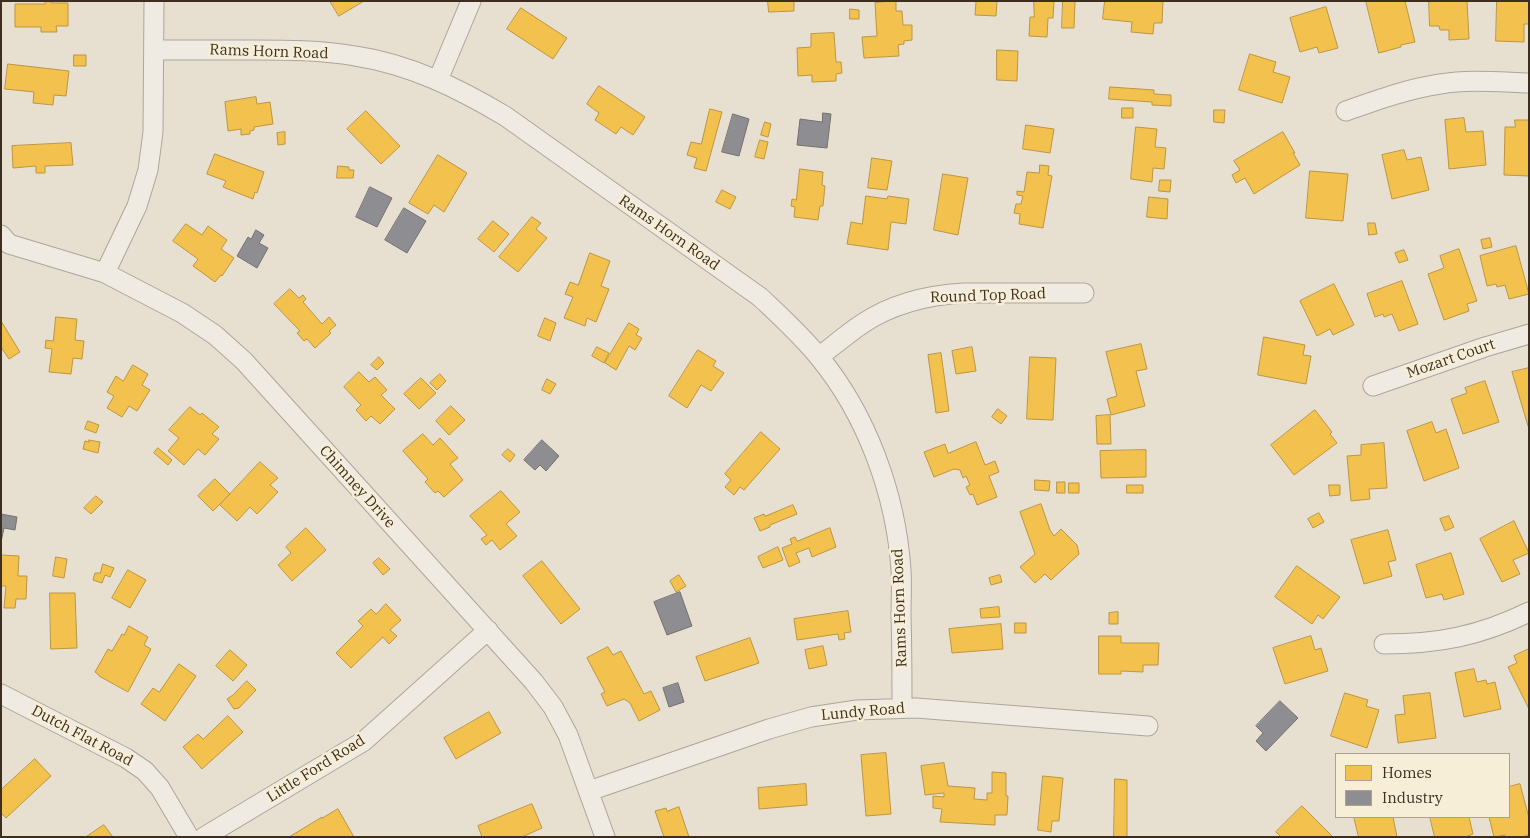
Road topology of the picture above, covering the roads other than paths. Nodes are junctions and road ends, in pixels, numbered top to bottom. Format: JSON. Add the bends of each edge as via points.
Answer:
{"nodes":[{"id":1,"x":154,"y":1,"type":"edge"},
{"id":2,"x":471,"y":1,"type":"edge"},
{"id":3,"x":154,"y":50,"type":"junction"},
{"id":4,"x":438,"y":80,"type":"junction"},
{"id":5,"x":1529,"y":82,"type":"edge"},
{"id":6,"x":1346,"y":111,"type":"dead end"},
{"id":7,"x":5,"y":240,"type":"edge"},
{"id":8,"x":104,"y":273,"type":"junction"},
{"id":9,"x":1084,"y":293,"type":"dead end"},
{"id":10,"x":1529,"y":334,"type":"edge"},
{"id":11,"x":819,"y":357,"type":"junction"},
{"id":12,"x":1373,"y":386,"type":"dead end"},
{"id":13,"x":1529,"y":612,"type":"edge"},
{"id":14,"x":488,"y":630,"type":"junction"},
{"id":15,"x":1384,"y":644,"type":"dead end"},
{"id":16,"x":1,"y":694,"type":"edge"},
{"id":17,"x":902,"y":708,"type":"junction"},
{"id":18,"x":1148,"y":726,"type":"dead end"},
{"id":19,"x":589,"y":791,"type":"junction"},
{"id":20,"x":189,"y":837,"type":"edge"},
{"id":21,"x":204,"y":837,"type":"edge"},
{"id":22,"x":605,"y":837,"type":"edge"}],
"edges":[{"from":1,"to":3,"type":"street"},
{"from":2,"to":4,"type":"street"},
{"from":3,"to":4,"type":"street","name":"Rams Horn Road","via":[[311,50],[356,56]]},
{"from":3,"to":8,"type":"street","via":[[153,132],[148,170],[137,206]]},
{"from":4,"to":11,"type":"street","name":"Rams Horn Road","via":[[505,116],[760,297]]},
{"from":5,"to":6,"type":"street","via":[[1442,84],[1405,91]]},
{"from":7,"to":8,"type":"street","name":"Chimney Drive"},
{"from":8,"to":14,"type":"street","name":"Chimney Drive","via":[[182,313],[244,361]]},
{"from":9,"to":11,"type":"street","name":"Round Top Road","via":[[964,293],[916,299],[862,324]]},
{"from":10,"to":12,"type":"street","name":"Mozart Court"},
{"from":11,"to":17,"type":"street","name":"Rams Horn Road","via":[[852,406],[872,445],[894,518],[901,571]]},
{"from":13,"to":15,"type":"street","via":[[1475,634],[1442,641]]},
{"from":14,"to":19,"type":"street","name":"Chimney Drive","via":[[553,706],[568,735]]},
{"from":14,"to":21,"type":"street","name":"Little Ford Road","via":[[364,741]]},
{"from":16,"to":20,"type":"street","name":"Dutch Flat Road","via":[[126,758],[145,771],[160,788]]},
{"from":17,"to":18,"type":"street","name":"Lundy Road"},
{"from":17,"to":19,"type":"street","name":"Lundy Road","via":[[857,710],[769,729]]},
{"from":19,"to":22,"type":"street","name":"Chimney Drive"}]}
